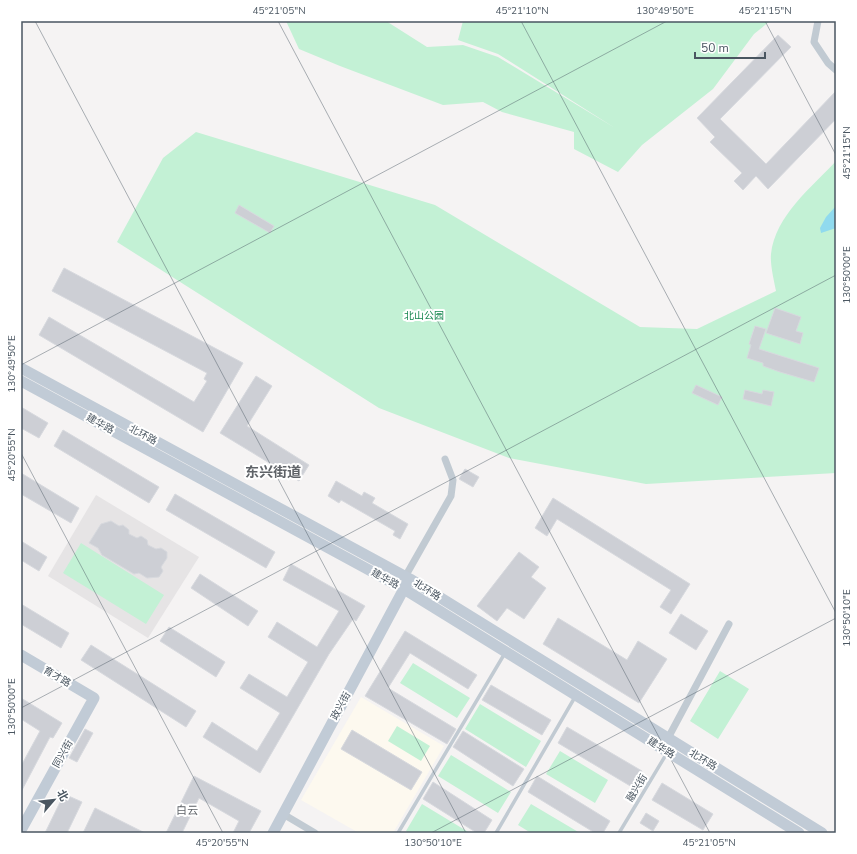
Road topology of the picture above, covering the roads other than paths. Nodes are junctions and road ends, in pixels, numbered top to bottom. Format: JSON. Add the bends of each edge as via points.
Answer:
{"nodes":[{"id":1,"x":818,"y":21,"type":"edge"},
{"id":2,"x":836,"y":70,"type":"edge"},
{"id":3,"x":21,"y":368,"type":"edge"},
{"id":4,"x":21,"y":381,"type":"edge"},
{"id":5,"x":445,"y":459,"type":"dead end"},
{"id":6,"x":406,"y":582,"type":"junction"},
{"id":7,"x":729,"y":624,"type":"dead end"},
{"id":8,"x":506,"y":652,"type":"junction"},
{"id":9,"x":21,"y":655,"type":"edge"},
{"id":10,"x":579,"y":690,"type":"junction"},
{"id":11,"x":94,"y":698,"type":"joint"},
{"id":12,"x":666,"y":746,"type":"junction"},
{"id":13,"x":283,"y":814,"type":"junction"},
{"id":14,"x":21,"y":830,"type":"edge"},
{"id":15,"x":273,"y":833,"type":"edge"},
{"id":16,"x":315,"y":833,"type":"edge"},
{"id":17,"x":398,"y":833,"type":"edge"},
{"id":18,"x":496,"y":833,"type":"edge"},
{"id":19,"x":619,"y":833,"type":"edge"},
{"id":20,"x":799,"y":833,"type":"edge"},
{"id":21,"x":822,"y":833,"type":"edge"}],
"edges":[{"from":1,"to":2,"type":"street","via":[[814,42],[828,64]]},
{"from":3,"to":6,"type":"street","name":"北环路"},
{"from":4,"to":6,"type":"street","name":"建华路"},
{"from":5,"to":6,"type":"street","via":[[453,480],[451,496]]},
{"from":6,"to":8,"type":"street","name":"建华路"},
{"from":6,"to":10,"type":"street","name":"北环路"},
{"from":6,"to":13,"type":"street","name":"政兴街"},
{"from":7,"to":12,"type":"street"},
{"from":8,"to":10,"type":"street","name":"建华路"},
{"from":8,"to":17,"type":"lane"},
{"from":9,"to":11,"type":"street","name":"育才路"},
{"from":10,"to":12,"type":"street","name":"北环路"},
{"from":10,"to":18,"type":"lane"},
{"from":11,"to":14,"type":"street","name":"同兴街"},
{"from":12,"to":19,"type":"lane","name":"融兴街"},
{"from":12,"to":20,"type":"street","name":"建华路"},
{"from":12,"to":21,"type":"street","name":"北环路"},
{"from":13,"to":15,"type":"street","name":"政兴街"},
{"from":13,"to":16,"type":"street"}]}
